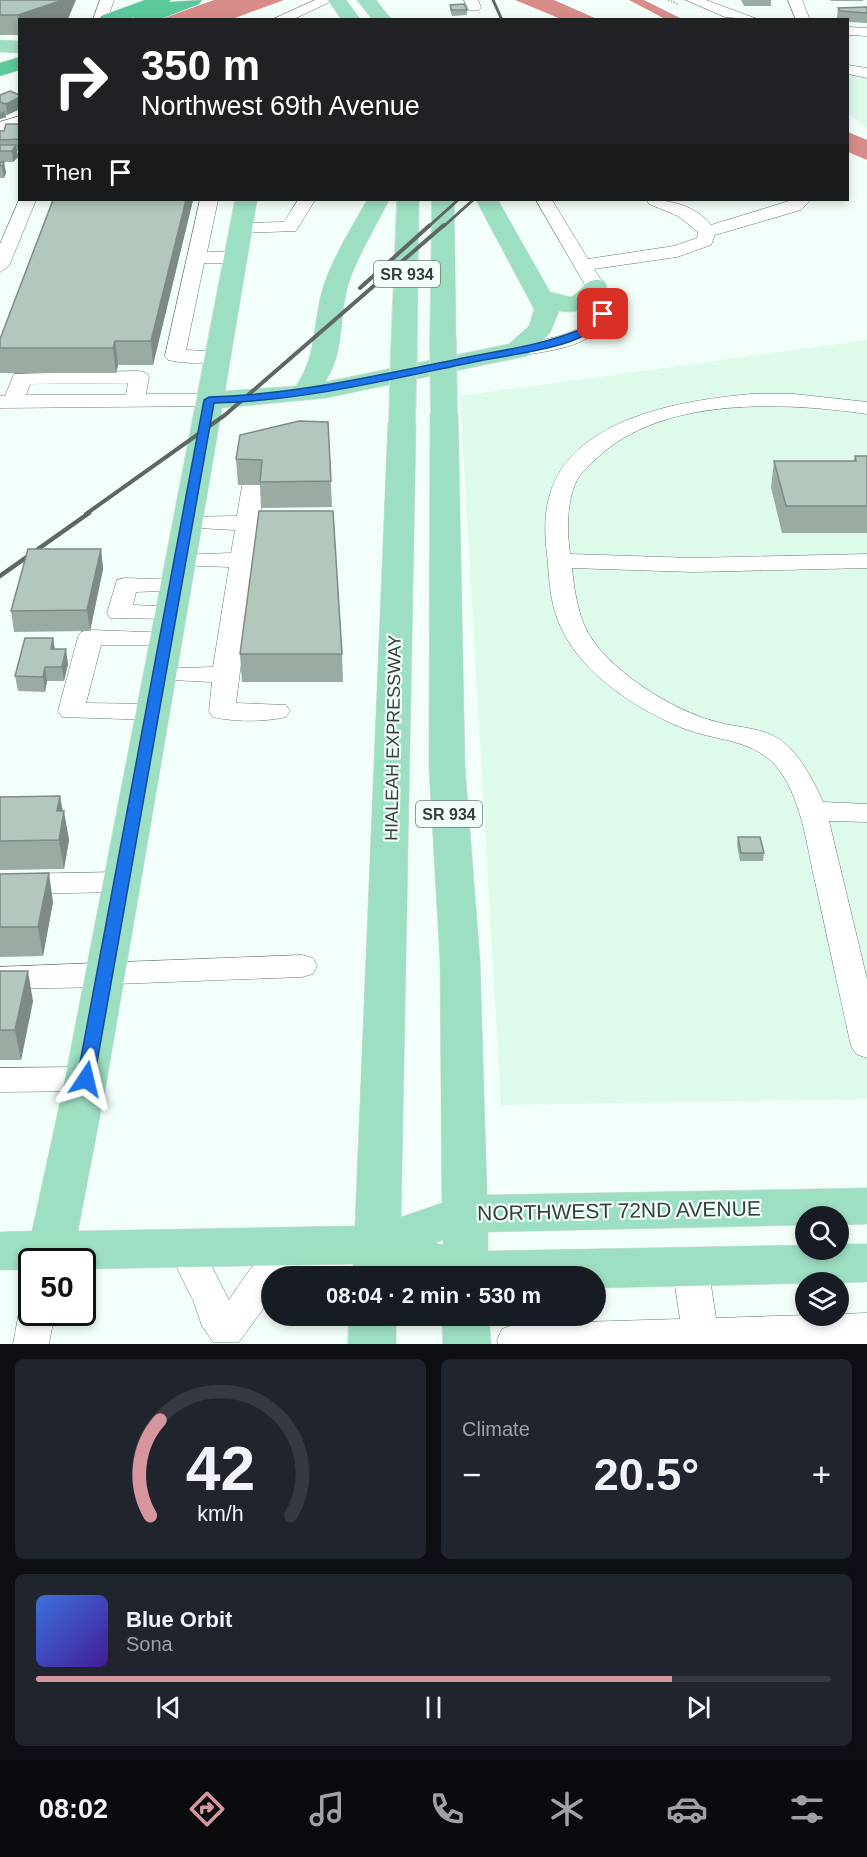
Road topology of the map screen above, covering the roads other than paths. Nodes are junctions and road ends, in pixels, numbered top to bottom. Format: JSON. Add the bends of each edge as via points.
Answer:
{"nodes":[{"id":1,"x":107,"y":0,"type":"edge"},
{"id":2,"x":162,"y":0,"type":"edge"},
{"id":3,"x":193,"y":0,"type":"edge"},
{"id":4,"x":366,"y":0,"type":"edge"},
{"id":5,"x":795,"y":0,"type":"edge"},
{"id":6,"x":701,"y":2,"type":"edge"},
{"id":7,"x":340,"y":7,"type":"edge"},
{"id":8,"x":101,"y":18,"type":"edge"},
{"id":9,"x":113,"y":18,"type":"edge"},
{"id":10,"x":145,"y":18,"type":"edge"},
{"id":11,"x":288,"y":18,"type":"edge"},
{"id":12,"x":381,"y":18,"type":"edge"},
{"id":13,"x":747,"y":18,"type":"edge"},
{"id":14,"x":802,"y":18,"type":"edge"},
{"id":15,"x":849,"y":31,"type":"edge"},
{"id":16,"x":867,"y":32,"type":"edge"},
{"id":17,"x":0,"y":46,"type":"edge"},
{"id":18,"x":18,"y":49,"type":"edge"},
{"id":19,"x":18,"y":50,"type":"edge"},
{"id":20,"x":0,"y":59,"type":"edge"},
{"id":21,"x":18,"y":64,"type":"edge"},
{"id":22,"x":0,"y":70,"type":"edge"},
{"id":23,"x":849,"y":70,"type":"edge"},
{"id":24,"x":867,"y":73,"type":"edge"},
{"id":25,"x":18,"y":122,"type":"edge"},
{"id":26,"x":0,"y":127,"type":"edge"},
{"id":27,"x":27,"y":201,"type":"edge"},
{"id":28,"x":209,"y":201,"type":"edge"},
{"id":29,"x":246,"y":201,"type":"edge"},
{"id":30,"x":305,"y":201,"type":"edge"},
{"id":31,"x":377,"y":201,"type":"edge"},
{"id":32,"x":408,"y":201,"type":"edge"},
{"id":33,"x":443,"y":201,"type":"edge"},
{"id":34,"x":488,"y":201,"type":"edge"},
{"id":35,"x":545,"y":201,"type":"edge"},
{"id":36,"x":657,"y":201,"type":"edge"},
{"id":37,"x":801,"y":201,"type":"edge"},
{"id":38,"x":241,"y":229,"type":"junction"},
{"id":39,"x":201,"y":230,"type":"junction"},
{"id":40,"x":704,"y":238,"type":"junction"},
{"id":41,"x":236,"y":257,"type":"junction"},
{"id":42,"x":2,"y":258,"type":"edge"},
{"id":43,"x":195,"y":258,"type":"junction"},
{"id":44,"x":589,"y":275,"type":"junction"},
{"id":45,"x":543,"y":298,"type":"junction"},
{"id":46,"x":518,"y":350,"type":"junction"},
{"id":47,"x":218,"y":356,"type":"junction"},
{"id":48,"x":324,"y":359,"type":"junction"},
{"id":49,"x":364,"y":382,"type":"junction"},
{"id":50,"x":304,"y":393,"type":"junction"},
{"id":51,"x":209,"y":400,"type":"junction"},
{"id":52,"x":7,"y":402,"type":"edge"},
{"id":53,"x":867,"y":408,"type":"edge"},
{"id":54,"x":253,"y":486,"type":"dead end"},
{"id":55,"x":188,"y":522,"type":"junction"},
{"id":56,"x":246,"y":522,"type":"junction"},
{"id":57,"x":280,"y":523,"type":"edge"},
{"id":58,"x":241,"y":560,"type":"junction"},
{"id":59,"x":559,"y":561,"type":"junction"},
{"id":60,"x":867,"y":561,"type":"edge"},
{"id":61,"x":173,"y":599,"type":"junction"},
{"id":62,"x":160,"y":674,"type":"junction"},
{"id":63,"x":225,"y":675,"type":"junction"},
{"id":64,"x":277,"y":711,"type":"dead end"},
{"id":65,"x":154,"y":712,"type":"junction"},
{"id":66,"x":813,"y":811,"type":"junction"},
{"id":67,"x":867,"y":813,"type":"edge"},
{"id":68,"x":121,"y":882,"type":"junction"},
{"id":69,"x":5,"y":884,"type":"edge"},
{"id":70,"x":302,"y":966,"type":"dead end"},
{"id":71,"x":104,"y":974,"type":"junction"},
{"id":72,"x":0,"y":978,"type":"edge"},
{"id":73,"x":860,"y":988,"type":"edge"},
{"id":74,"x":867,"y":1046,"type":"edge"},
{"id":75,"x":0,"y":1079,"type":"edge"},
{"id":76,"x":86,"y":1079,"type":"junction"},
{"id":77,"x":867,"y":1206,"type":"edge"},
{"id":78,"x":464,"y":1214,"type":"junction"},
{"id":79,"x":294,"y":1246,"type":"junction"},
{"id":80,"x":52,"y":1248,"type":"edge"},
{"id":81,"x":185,"y":1248,"type":"junction"},
{"id":82,"x":0,"y":1251,"type":"edge"},
{"id":83,"x":18,"y":1253,"type":"edge"},
{"id":84,"x":96,"y":1253,"type":"edge"},
{"id":85,"x":375,"y":1261,"type":"edge"},
{"id":86,"x":867,"y":1263,"type":"edge"},
{"id":87,"x":410,"y":1266,"type":"edge"},
{"id":88,"x":466,"y":1266,"type":"edge"},
{"id":89,"x":690,"y":1266,"type":"junction"},
{"id":90,"x":606,"y":1269,"type":"edge"},
{"id":91,"x":34,"y":1326,"type":"edge"},
{"id":92,"x":373,"y":1326,"type":"edge"},
{"id":93,"x":466,"y":1326,"type":"edge"},
{"id":94,"x":867,"y":1329,"type":"edge"},
{"id":95,"x":225,"y":1338,"type":"edge"},
{"id":96,"x":701,"y":1339,"type":"edge"},
{"id":97,"x":515,"y":1340,"type":"dead end"},
{"id":98,"x":31,"y":1344,"type":"edge"},
{"id":99,"x":372,"y":1344,"type":"edge"},
{"id":100,"x":467,"y":1344,"type":"edge"}],
"edges":[{"from":1,"to":8,"type":"street"},
{"from":2,"to":9,"type":"highway"},
{"from":3,"to":10,"type":"highway"},
{"from":4,"to":12,"type":"main road"},
{"from":5,"to":14,"type":"street"},
{"from":6,"to":13,"type":"street"},
{"from":7,"to":11,"type":"street"},
{"from":15,"to":16,"type":"street"},
{"from":17,"to":18,"type":"main road"},
{"from":19,"to":20,"type":"highway"},
{"from":21,"to":22,"type":"highway"},
{"from":23,"to":24,"type":"street"},
{"from":25,"to":26,"type":"street"},
{"from":27,"to":42,"type":"street"},
{"from":28,"to":39,"type":"street"},
{"from":29,"to":38,"type":"main road"},
{"from":30,"to":38,"type":"street","via":[[290,227]]},
{"from":31,"to":48,"type":"main road","via":[[340,272],[333,293]]},
{"from":32,"to":85,"type":"main road","name":"HIALEAH EXPRESSWAY","number":"SR 934","bridge":true,"via":[[382,1155]]},
{"from":33,"to":78,"type":"main road","number":"SR 934","bridge":true,"via":[[447,778],[460,960]]},
{"from":34,"to":45,"type":"main road"},
{"from":35,"to":44,"type":"street"},
{"from":36,"to":40,"type":"street","via":[[691,217]]},
{"from":37,"to":40,"type":"street"},
{"from":38,"to":39,"type":"street"},
{"from":38,"to":41,"type":"main road"},
{"from":39,"to":43,"type":"street"},
{"from":40,"to":44,"type":"street","via":[[677,251]]},
{"from":41,"to":43,"type":"street"},
{"from":41,"to":47,"type":"main road"},
{"from":43,"to":47,"type":"street","via":[[175,356]]},
{"from":44,"to":45,"type":"main road","via":[[587,301],[561,304]]},
{"from":44,"to":46,"type":"street","via":[[604,309],[596,324],[577,336]]},
{"from":45,"to":46,"type":"main road","via":[[547,309],[543,326]]},
{"from":46,"to":49,"type":"main road"},
{"from":47,"to":51,"type":"main road"},
{"from":48,"to":49,"type":"main road","via":[[338,371]]},
{"from":48,"to":50,"type":"main road"},
{"from":49,"to":50,"type":"main road"},
{"from":50,"to":51,"type":"main road"},
{"from":51,"to":52,"type":"street"},
{"from":51,"to":55,"type":"main road"},
{"from":53,"to":59,"type":"street","via":[[781,399],[713,403],[620,431],[593,449],[572,470],[561,494],[555,523]]},
{"from":54,"to":56,"type":"street"},
{"from":55,"to":56,"type":"street"},
{"from":55,"to":61,"type":"main road"},
{"from":56,"to":57,"type":"street"},
{"from":56,"to":58,"type":"street"},
{"from":58,"to":61,"type":"street"},
{"from":58,"to":63,"type":"street"},
{"from":59,"to":60,"type":"street","via":[[693,565]]},
{"from":59,"to":66,"type":"street","via":[[567,616],[580,640],[605,668],[636,692],[677,715],[706,728],[769,745],[801,780]]},
{"from":61,"to":62,"type":"main road"},
{"from":61,"to":65,"type":"street","via":[[90,637],[71,711]]},
{"from":62,"to":63,"type":"street"},
{"from":62,"to":65,"type":"main road"},
{"from":63,"to":64,"type":"street","via":[[222,711]]},
{"from":65,"to":68,"type":"main road"},
{"from":66,"to":67,"type":"street"},
{"from":66,"to":73,"type":"street"},
{"from":68,"to":69,"type":"street"},
{"from":68,"to":71,"type":"main road"},
{"from":70,"to":71,"type":"street"},
{"from":71,"to":72,"type":"street"},
{"from":71,"to":76,"type":"main road"},
{"from":73,"to":74,"type":"street"},
{"from":75,"to":76,"type":"street"},
{"from":76,"to":80,"type":"main road"},
{"from":77,"to":78,"type":"main road","name":"NORTHWEST 72ND AVENUE"},
{"from":78,"to":85,"type":"main road","name":"NORTHWEST 72ND AVENUE"},
{"from":78,"to":88,"type":"main road","number":"SR 934"},
{"from":79,"to":81,"type":"main road","name":"NORTHWEST 72ND AVENUE"},
{"from":79,"to":85,"type":"main road","name":"NORTHWEST 72ND AVENUE"},
{"from":79,"to":95,"type":"street","via":[[257,1288]]},
{"from":81,"to":84,"type":"main road","name":"NORTHWEST 72ND AVENUE"},
{"from":81,"to":95,"type":"street","via":[[211,1299]]},
{"from":82,"to":83,"type":"main road","name":"NORTHWEST 72ND AVENUE"},
{"from":85,"to":87,"type":"main road","name":"NORTHWEST 72ND AVENUE"},
{"from":86,"to":89,"type":"main road","name":"NORTHWEST 72ND AVENUE"},
{"from":89,"to":90,"type":"main road","name":"NORTHWEST 72ND AVENUE"},
{"from":89,"to":96,"type":"street"},
{"from":91,"to":98,"type":"street"},
{"from":92,"to":99,"type":"main road"},
{"from":93,"to":100,"type":"main road"},
{"from":94,"to":96,"type":"street"},
{"from":96,"to":97,"type":"street"}]}
